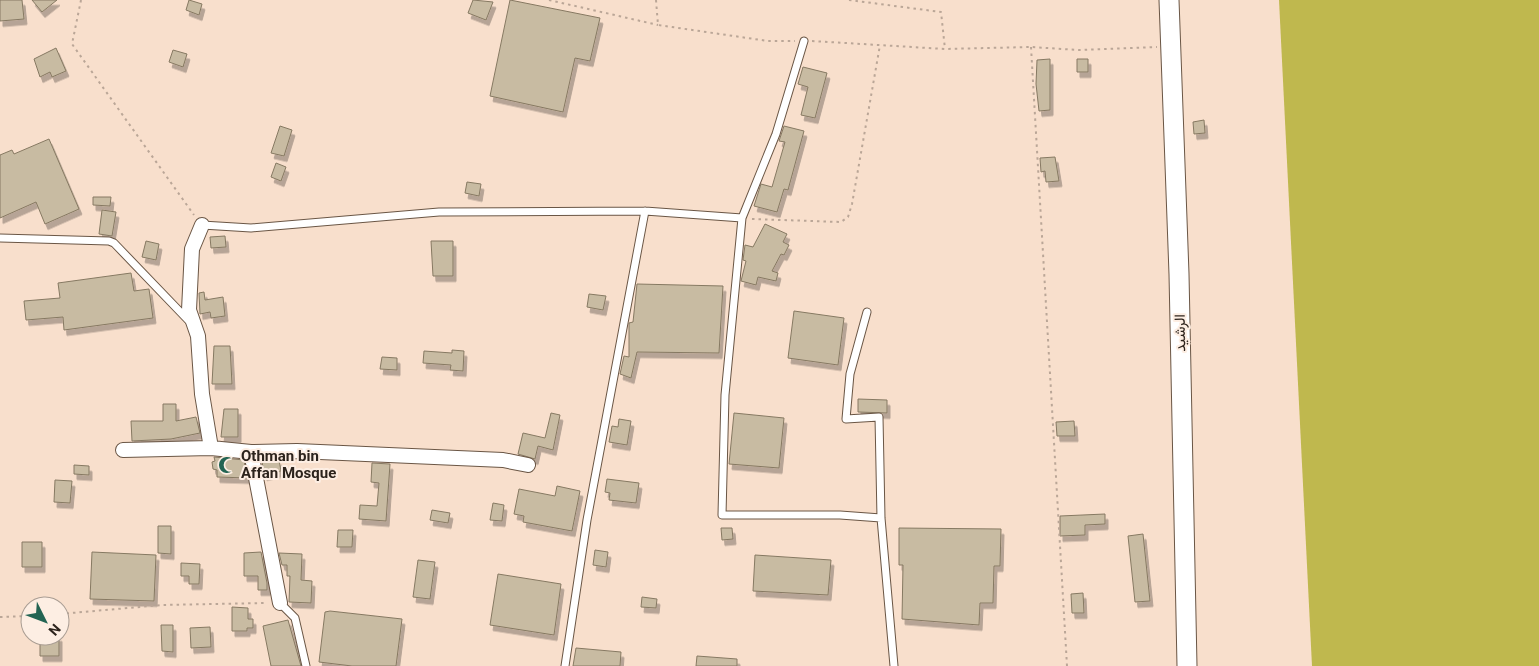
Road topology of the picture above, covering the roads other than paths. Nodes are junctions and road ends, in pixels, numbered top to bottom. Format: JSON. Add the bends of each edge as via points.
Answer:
{"nodes":[{"id":1,"x":1169,"y":0,"type":"edge"},
{"id":2,"x":804,"y":41,"type":"road end"},
{"id":3,"x":645,"y":211,"type":"junction"},
{"id":4,"x":742,"y":218,"type":"junction"},
{"id":5,"x":202,"y":225,"type":"joint"},
{"id":6,"x":0,"y":238,"type":"edge"},
{"id":7,"x":867,"y":312,"type":"dead end"},
{"id":8,"x":193,"y":326,"type":"junction"},
{"id":9,"x":212,"y":448,"type":"junction"},
{"id":10,"x":124,"y":450,"type":"dead end"},
{"id":11,"x":251,"y":452,"type":"junction"},
{"id":12,"x":528,"y":465,"type":"dead end"},
{"id":13,"x":881,"y":518,"type":"junction"},
{"id":14,"x":280,"y":603,"type":"joint"},
{"id":15,"x":306,"y":666,"type":"edge"},
{"id":16,"x":565,"y":666,"type":"edge"},
{"id":17,"x":894,"y":666,"type":"edge"},
{"id":18,"x":1187,"y":666,"type":"edge"}],
"edges":[{"from":1,"to":18,"type":"main road","name":"الرشيد"},
{"from":2,"to":4,"type":"lane","via":[[776,134]]},
{"from":3,"to":4,"type":"lane"},
{"from":3,"to":5,"type":"lane","via":[[439,212],[251,228]]},
{"from":3,"to":16,"type":"lane","via":[[587,520]]},
{"from":4,"to":13,"type":"lane","via":[[725,396],[722,515]]},
{"from":5,"to":8,"type":"street","via":[[192,249],[189,310]]},
{"from":6,"to":8,"type":"lane","via":[[109,241]]},
{"from":7,"to":13,"type":"lane","via":[[850,374],[846,419],[879,417]]},
{"from":8,"to":9,"type":"street","via":[[198,336],[202,394]]},
{"from":9,"to":10,"type":"street"},
{"from":9,"to":11,"type":"street"},
{"from":11,"to":12,"type":"street","via":[[399,455],[503,460]]},
{"from":11,"to":14,"type":"street"},
{"from":13,"to":17,"type":"lane"},
{"from":14,"to":15,"type":"lane","via":[[295,618]]}]}
